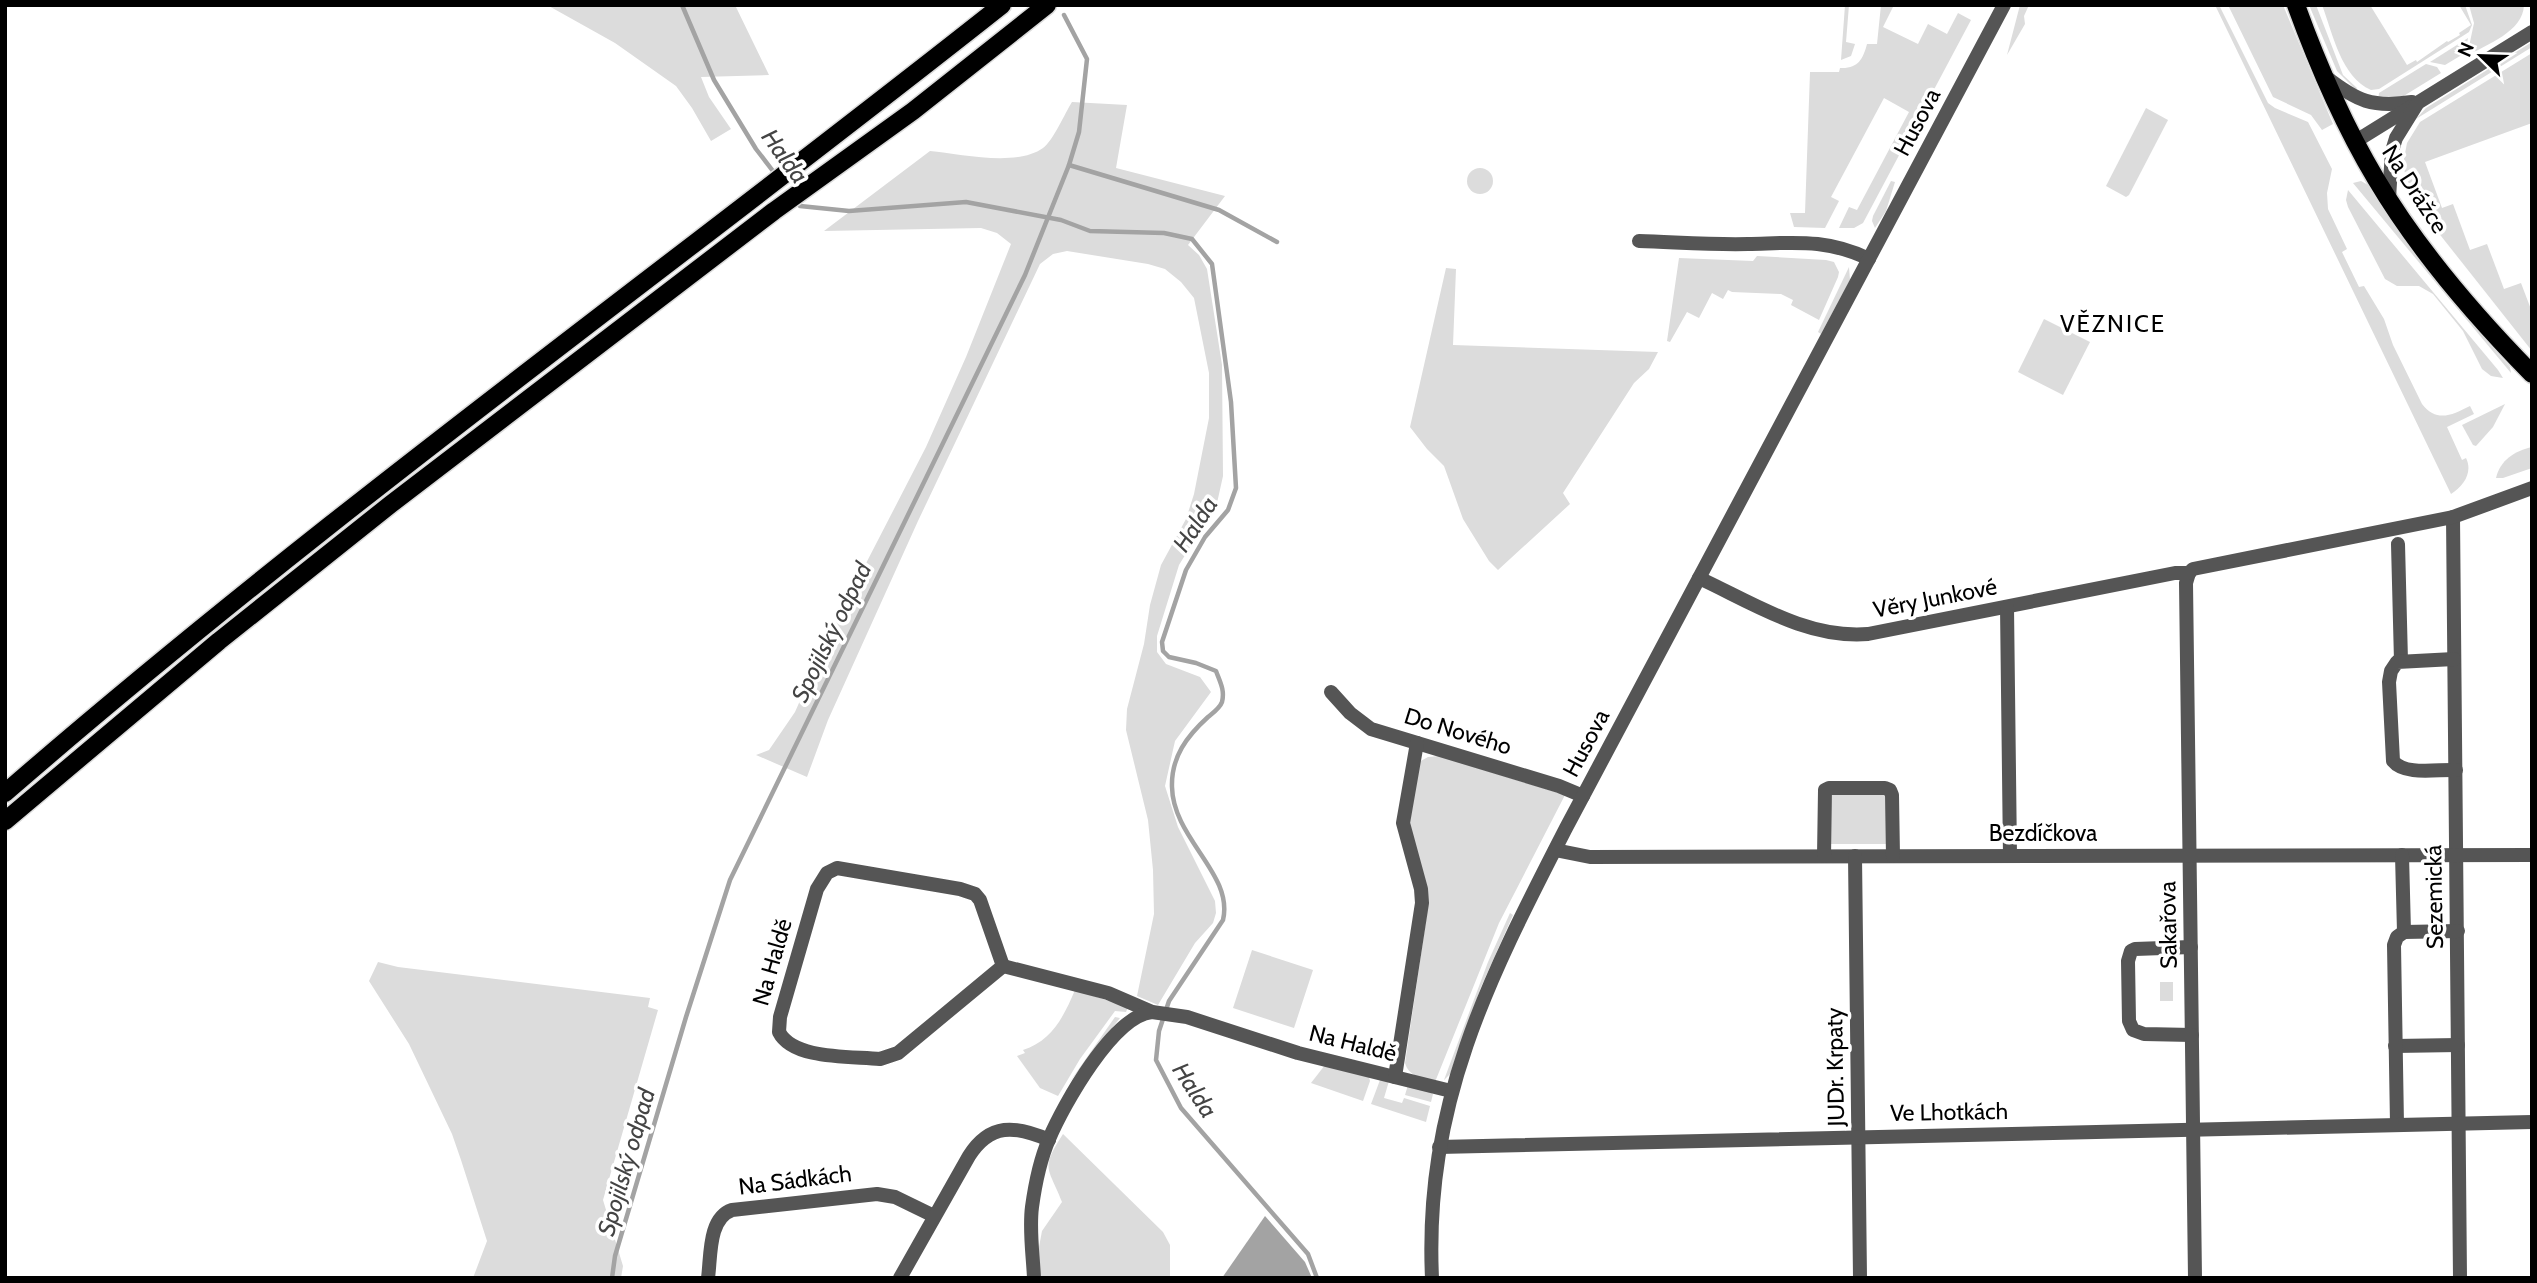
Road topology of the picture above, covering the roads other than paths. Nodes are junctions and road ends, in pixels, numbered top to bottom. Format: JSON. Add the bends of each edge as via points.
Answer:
{"nodes":[{"id":1,"x":1002,"y":5,"type":"edge"},
{"id":2,"x":1047,"y":5,"type":"edge"},
{"id":3,"x":2004,"y":5,"type":"edge"},
{"id":4,"x":2296,"y":5,"type":"edge"},
{"id":5,"x":2532,"y":32,"type":"edge"},
{"id":6,"x":2326,"y":77,"type":"junction"},
{"id":7,"x":2420,"y":100,"type":"junction"},
{"id":8,"x":2356,"y":141,"type":"junction"},
{"id":9,"x":2389,"y":198,"type":"junction"},
{"id":10,"x":1639,"y":241,"type":"dead end"},
{"id":11,"x":1869,"y":259,"type":"junction"},
{"id":12,"x":2532,"y":374,"type":"edge"},
{"id":13,"x":2532,"y":488,"type":"edge"},
{"id":14,"x":2453,"y":517,"type":"junction"},
{"id":15,"x":2398,"y":544,"type":"dead end"},
{"id":16,"x":2189,"y":572,"type":"junction"},
{"id":17,"x":1699,"y":578,"type":"junction"},
{"id":18,"x":2007,"y":607,"type":"junction"},
{"id":19,"x":2454,"y":659,"type":"junction"},
{"id":20,"x":2401,"y":661,"type":"junction"},
{"id":21,"x":1331,"y":692,"type":"dead end"},
{"id":22,"x":1417,"y":743,"type":"junction"},
{"id":23,"x":2456,"y":770,"type":"junction"},
{"id":24,"x":5,"y":793,"type":"edge"},
{"id":25,"x":1583,"y":796,"type":"junction"},
{"id":26,"x":5,"y":821,"type":"edge"},
{"id":27,"x":1555,"y":850,"type":"junction"},
{"id":28,"x":2402,"y":855,"type":"junction"},
{"id":29,"x":2456,"y":855,"type":"junction"},
{"id":30,"x":2532,"y":855,"type":"edge"},
{"id":31,"x":1824,"y":856,"type":"junction"},
{"id":32,"x":1855,"y":856,"type":"junction"},
{"id":33,"x":1893,"y":856,"type":"junction"},
{"id":34,"x":2010,"y":856,"type":"junction"},
{"id":35,"x":2190,"y":856,"type":"junction"},
{"id":36,"x":2458,"y":931,"type":"junction"},
{"id":37,"x":2404,"y":932,"type":"junction"},
{"id":38,"x":2191,"y":947,"type":"junction"},
{"id":39,"x":1003,"y":966,"type":"junction"},
{"id":40,"x":1152,"y":1012,"type":"junction"},
{"id":41,"x":2192,"y":1035,"type":"junction"},
{"id":42,"x":2458,"y":1045,"type":"junction"},
{"id":43,"x":2395,"y":1046,"type":"junction"},
{"id":44,"x":1395,"y":1077,"type":"junction"},
{"id":45,"x":1451,"y":1091,"type":"junction"},
{"id":46,"x":2532,"y":1122,"type":"edge"},
{"id":47,"x":2459,"y":1123,"type":"junction"},
{"id":48,"x":2397,"y":1124,"type":"junction"},
{"id":49,"x":2193,"y":1129,"type":"junction"},
{"id":50,"x":1858,"y":1137,"type":"junction"},
{"id":51,"x":1049,"y":1140,"type":"junction"},
{"id":52,"x":1439,"y":1147,"type":"junction"},
{"id":53,"x":934,"y":1216,"type":"junction"},
{"id":54,"x":708,"y":1278,"type":"edge"},
{"id":55,"x":900,"y":1278,"type":"edge"},
{"id":56,"x":1034,"y":1278,"type":"edge"},
{"id":57,"x":1432,"y":1278,"type":"edge"},
{"id":58,"x":1860,"y":1278,"type":"edge"},
{"id":59,"x":2195,"y":1278,"type":"edge"},
{"id":60,"x":2460,"y":1278,"type":"edge"}],
"edges":[{"from":1,"to":24,"type":"main road","via":[[379,487]]},
{"from":2,"to":26,"type":"main road","via":[[381,513]]},
{"from":3,"to":11,"type":"street","name":"Husova"},
{"from":4,"to":6,"type":"main road","name":"Na Drážce"},
{"from":5,"to":7,"type":"street"},
{"from":6,"to":7,"type":"street","via":[[2373,104]]},
{"from":6,"to":8,"type":"main road","name":"Na Drážce"},
{"from":7,"to":8,"type":"street"},
{"from":7,"to":9,"type":"street","via":[[2397,134]]},
{"from":8,"to":9,"type":"main road","name":"Na Drážce"},
{"from":9,"to":12,"type":"main road","name":"Na Drážce","via":[[2450,283]]},
{"from":10,"to":11,"type":"street","via":[[1826,244]]},
{"from":11,"to":17,"type":"street","name":"Husova"},
{"from":13,"to":14,"type":"street","name":"Věry Junkové"},
{"from":14,"to":16,"type":"street","name":"Věry Junkové"},
{"from":14,"to":19,"type":"street","name":"Sezemická"},
{"from":15,"to":20,"type":"street"},
{"from":16,"to":18,"type":"street","name":"Věry Junkové"},
{"from":16,"to":35,"type":"street","name":"Sakařova"},
{"from":17,"to":18,"type":"street","name":"Věry Junkové","via":[[1798,625],[1842,635]]},
{"from":17,"to":25,"type":"street","name":"Husova"},
{"from":18,"to":34,"type":"street"},
{"from":19,"to":20,"type":"street"},
{"from":19,"to":23,"type":"street","name":"Sezemická"},
{"from":20,"to":23,"type":"street","via":[[2392,667],[2389,682],[2393,761],[2408,769]]},
{"from":21,"to":22,"type":"street","name":"Do Nového","via":[[1364,726]]},
{"from":22,"to":25,"type":"street","name":"Do Nového"},
{"from":22,"to":44,"type":"street","via":[[1403,823],[1422,903]]},
{"from":23,"to":29,"type":"street","name":"Sezemická"},
{"from":25,"to":27,"type":"street","name":"Husova"},
{"from":27,"to":31,"type":"street","name":"Bezdíčkova","via":[[1590,857]]},
{"from":27,"to":45,"type":"street","name":"Husova","via":[[1489,984]]},
{"from":28,"to":29,"type":"street","name":"Bezdíčkova"},
{"from":28,"to":35,"type":"street","name":"Bezdíčkova"},
{"from":28,"to":37,"type":"street"},
{"from":29,"to":30,"type":"street","name":"Bezdíčkova"},
{"from":29,"to":36,"type":"street","name":"Sezemická"},
{"from":31,"to":32,"type":"street","name":"Bezdíčkova"},
{"from":31,"to":33,"type":"street","via":[[1825,790],[1829,788],[1890,790]]},
{"from":32,"to":33,"type":"street","name":"Bezdíčkova"},
{"from":32,"to":50,"type":"street","name":"JUDr. Krpaty"},
{"from":33,"to":34,"type":"street","name":"Bezdíčkova"},
{"from":34,"to":35,"type":"street","name":"Bezdíčkova"},
{"from":35,"to":38,"type":"street","name":"Sakařova"},
{"from":36,"to":37,"type":"street"},
{"from":36,"to":42,"type":"street","name":"Sezemická"},
{"from":37,"to":43,"type":"street","via":[[2394,945]]},
{"from":38,"to":41,"type":"street","name":"Sakařova"},
{"from":38,"to":41,"type":"street","via":[[2135,949],[2128,961],[2133,1030]]},
{"from":39,"to":39,"type":"street","name":"Na Haldě","via":[[975,894],[838,868],[827,873],[817,889],[779,1032],[804,1051],[890,1058]]},
{"from":39,"to":40,"type":"street","name":"Na Haldě","via":[[1108,993]]},
{"from":40,"to":44,"type":"street","name":"Na Haldě","via":[[1180,1015],[1298,1053]]},
{"from":40,"to":51,"type":"street","via":[[1136,1016],[1110,1041],[1080,1083]]},
{"from":41,"to":49,"type":"street","name":"Sakařova"},
{"from":42,"to":43,"type":"street"},
{"from":42,"to":47,"type":"street","name":"Sezemická"},
{"from":43,"to":48,"type":"street"},
{"from":44,"to":45,"type":"street","name":"Na Haldě"},
{"from":45,"to":52,"type":"street","name":"Husova"},
{"from":46,"to":47,"type":"street","name":"Ve Lhotkách"},
{"from":47,"to":48,"type":"street","name":"Ve Lhotkách"},
{"from":47,"to":60,"type":"street","name":"Sezemická"},
{"from":48,"to":49,"type":"street","name":"Ve Lhotkách"},
{"from":49,"to":50,"type":"street","name":"Ve Lhotkách"},
{"from":49,"to":59,"type":"street","name":"Sakařova"},
{"from":50,"to":52,"type":"street","name":"Ve Lhotkách"},
{"from":50,"to":58,"type":"street","name":"JUDr. Krpaty"},
{"from":51,"to":53,"type":"street","via":[[1011,1129],[987,1135],[974,1147]]},
{"from":51,"to":56,"type":"street","via":[[1032,1210]]},
{"from":52,"to":57,"type":"street","name":"Husova"},
{"from":53,"to":54,"type":"street","name":"Na Sádkách","via":[[905,1201],[877,1194],[732,1209],[722,1214],[716,1226]]},
{"from":53,"to":55,"type":"street"}]}
